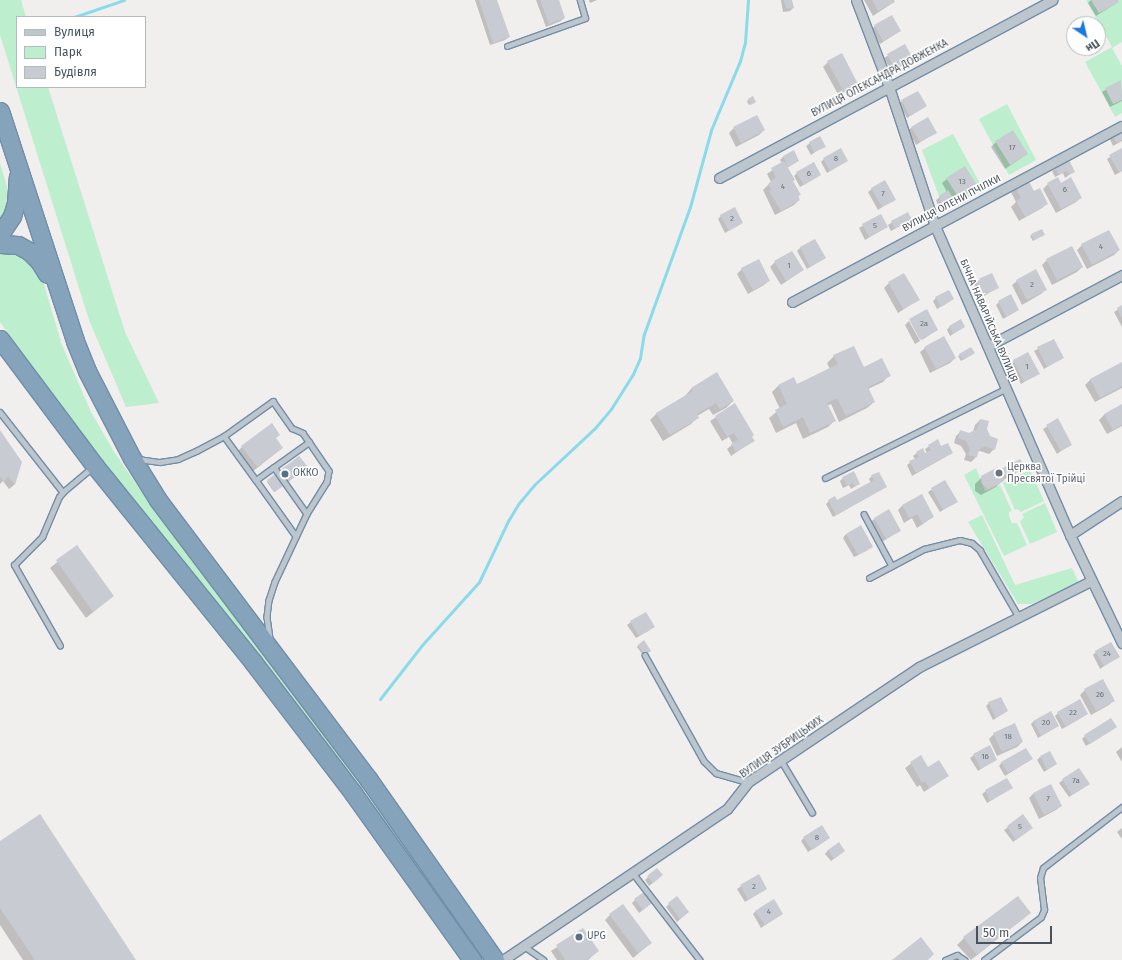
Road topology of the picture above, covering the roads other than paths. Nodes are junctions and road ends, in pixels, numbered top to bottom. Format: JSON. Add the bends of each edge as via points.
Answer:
{"nodes":[{"id":1,"x":580,"y":0,"type":"edge"},
{"id":2,"x":856,"y":0,"type":"edge"},
{"id":3,"x":1052,"y":0,"type":"edge"},
{"id":4,"x":507,"y":46,"type":"dead end"},
{"id":5,"x":889,"y":87,"type":"junction"},
{"id":6,"x":0,"y":111,"type":"edge"},
{"id":7,"x":1122,"y":126,"type":"edge"},
{"id":8,"x":18,"y":169,"type":"junction"},
{"id":9,"x":719,"y":178,"type":"dead end"},
{"id":10,"x":935,"y":226,"type":"junction"},
{"id":11,"x":0,"y":234,"type":"edge"},
{"id":12,"x":0,"y":244,"type":"edge"},
{"id":13,"x":1122,"y":275,"type":"edge"},
{"id":14,"x":58,"y":293,"type":"junction"},
{"id":15,"x":792,"y":302,"type":"dead end"},
{"id":16,"x":0,"y":339,"type":"edge"},
{"id":17,"x":988,"y":346,"type":"junction"},
{"id":18,"x":1006,"y":389,"type":"junction"},
{"id":19,"x":0,"y":412,"type":"edge"},
{"id":20,"x":224,"y":436,"type":"junction"},
{"id":21,"x":309,"y":442,"type":"junction"},
{"id":22,"x":132,"y":458,"type":"junction"},
{"id":23,"x":95,"y":466,"type":"junction"},
{"id":24,"x":274,"y":467,"type":"junction"},
{"id":25,"x":825,"y":478,"type":"dead end"},
{"id":26,"x":256,"y":480,"type":"junction"},
{"id":27,"x":63,"y":492,"type":"junction"},
{"id":28,"x":1122,"y":501,"type":"edge"},
{"id":29,"x":307,"y":514,"type":"junction"},
{"id":30,"x":864,"y":514,"type":"dead end"},
{"id":31,"x":1070,"y":535,"type":"junction"},
{"id":32,"x":296,"y":536,"type":"junction"},
{"id":33,"x":892,"y":566,"type":"junction"},
{"id":34,"x":869,"y":578,"type":"dead end"},
{"id":35,"x":1091,"y":581,"type":"junction"},
{"id":36,"x":1019,"y":617,"type":"junction"},
{"id":37,"x":1121,"y":638,"type":"edge"},
{"id":38,"x":60,"y":646,"type":"dead end"},
{"id":39,"x":272,"y":650,"type":"junction"},
{"id":40,"x":646,"y":655,"type":"dead end"},
{"id":41,"x":781,"y":760,"type":"junction"},
{"id":42,"x":748,"y":782,"type":"junction"},
{"id":43,"x":1122,"y":807,"type":"edge"},
{"id":44,"x":812,"y":812,"type":"dead end"},
{"id":45,"x":633,"y":873,"type":"junction"},
{"id":46,"x":524,"y":946,"type":"junction"},
{"id":47,"x":472,"y":960,"type":"edge"},
{"id":48,"x":495,"y":960,"type":"edge"},
{"id":49,"x":503,"y":960,"type":"edge"},
{"id":50,"x":544,"y":960,"type":"edge"},
{"id":51,"x":700,"y":960,"type":"edge"},
{"id":52,"x":945,"y":960,"type":"edge"},
{"id":53,"x":965,"y":960,"type":"edge"},
{"id":54,"x":984,"y":960,"type":"edge"}],
"edges":[{"from":1,"to":4,"type":"lane","via":[[585,18]]},
{"from":2,"to":5,"type":"street","name":"БІЧНА НАВАРІЙСЬКА ВУЛИЦЯ"},
{"from":3,"to":5,"type":"street","name":"ВУЛИЦЯ ОЛЕКСАНДРА ДОВЖЕНКА"},
{"from":5,"to":9,"type":"street","name":"ВУЛИЦЯ ОЛЕКСАНДРА ДОВЖЕНКА"},
{"from":5,"to":10,"type":"street","name":"БІЧНА НАВАРІЙСЬКА ВУЛИЦЯ"},
{"from":6,"to":8,"type":"highway"},
{"from":7,"to":10,"type":"street","name":"ВУЛИЦЯ ОЛЕНИ ПЧІЛКИ"},
{"from":8,"to":11,"type":"highway","via":[[16,203],[12,216]]},
{"from":8,"to":14,"type":"highway"},
{"from":10,"to":15,"type":"street","name":"ВУЛИЦЯ ОЛЕНИ ПЧІЛКИ"},
{"from":10,"to":17,"type":"street","name":"БІЧНА НАВАРІЙСЬКА ВУЛИЦЯ"},
{"from":12,"to":14,"type":"highway","via":[[18,245],[29,251]]},
{"from":13,"to":17,"type":"street"},
{"from":14,"to":22,"type":"highway","via":[[87,371]]},
{"from":16,"to":23,"type":"highway"},
{"from":17,"to":18,"type":"street","name":"БІЧНА НАВАРІЙСЬКА ВУЛИЦЯ"},
{"from":18,"to":25,"type":"lane"},
{"from":18,"to":31,"type":"street","name":"БІЧНА НАВАРІЙСЬКА ВУЛИЦЯ"},
{"from":19,"to":27,"type":"lane"},
{"from":20,"to":21,"type":"lane","via":[[273,401],[292,428],[303,433]]},
{"from":20,"to":22,"type":"lane","via":[[178,459],[160,462]]},
{"from":20,"to":26,"type":"lane"},
{"from":21,"to":24,"type":"lane"},
{"from":21,"to":29,"type":"lane","via":[[329,471],[326,482]]},
{"from":22,"to":39,"type":"highway","via":[[158,500]]},
{"from":23,"to":27,"type":"lane"},
{"from":23,"to":47,"type":"highway","via":[[258,668],[353,793]]},
{"from":24,"to":26,"type":"lane"},
{"from":24,"to":29,"type":"lane"},
{"from":26,"to":32,"type":"lane"},
{"from":27,"to":38,"type":"lane","via":[[42,537],[14,565]]},
{"from":28,"to":31,"type":"street"},
{"from":29,"to":32,"type":"lane"},
{"from":30,"to":33,"type":"lane"},
{"from":31,"to":35,"type":"street","name":"БІЧНА НАВАРІЙСЬКА ВУЛИЦЯ"},
{"from":32,"to":39,"type":"lane","via":[[269,600],[267,617]]},
{"from":33,"to":34,"type":"lane"},
{"from":33,"to":36,"type":"lane","via":[[924,549],[960,540],[972,544],[980,550]]},
{"from":35,"to":36,"type":"street","name":"ВУЛИЦЯ ЗУБРИЦЬКИХ"},
{"from":35,"to":37,"type":"street","name":"БІЧНА НАВАРІЙСЬКА ВУЛИЦЯ"},
{"from":36,"to":41,"type":"street","name":"ВУЛИЦЯ ЗУБРИЦЬКИХ","via":[[920,667]]},
{"from":39,"to":48,"type":"highway","via":[[369,780]]},
{"from":40,"to":42,"type":"lane","via":[[704,761],[716,773]]},
{"from":41,"to":42,"type":"street","name":"ВУЛИЦЯ ЗУБРИЦЬКИХ"},
{"from":41,"to":44,"type":"lane"},
{"from":42,"to":45,"type":"street","name":"ВУЛИЦЯ ЗУБРИЦЬКИХ","via":[[727,809]]},
{"from":43,"to":54,"type":"lane","via":[[1043,868],[1040,878],[1044,910],[1041,917]]},
{"from":45,"to":46,"type":"street","name":"ВУЛИЦЯ ЗУБРИЦЬКИХ"},
{"from":45,"to":51,"type":"lane"},
{"from":46,"to":49,"type":"street","name":"ВУЛИЦЯ ЗУБРИЦЬКИХ"},
{"from":46,"to":50,"type":"lane"},
{"from":52,"to":53,"type":"lane","via":[[957,955]]}]}
